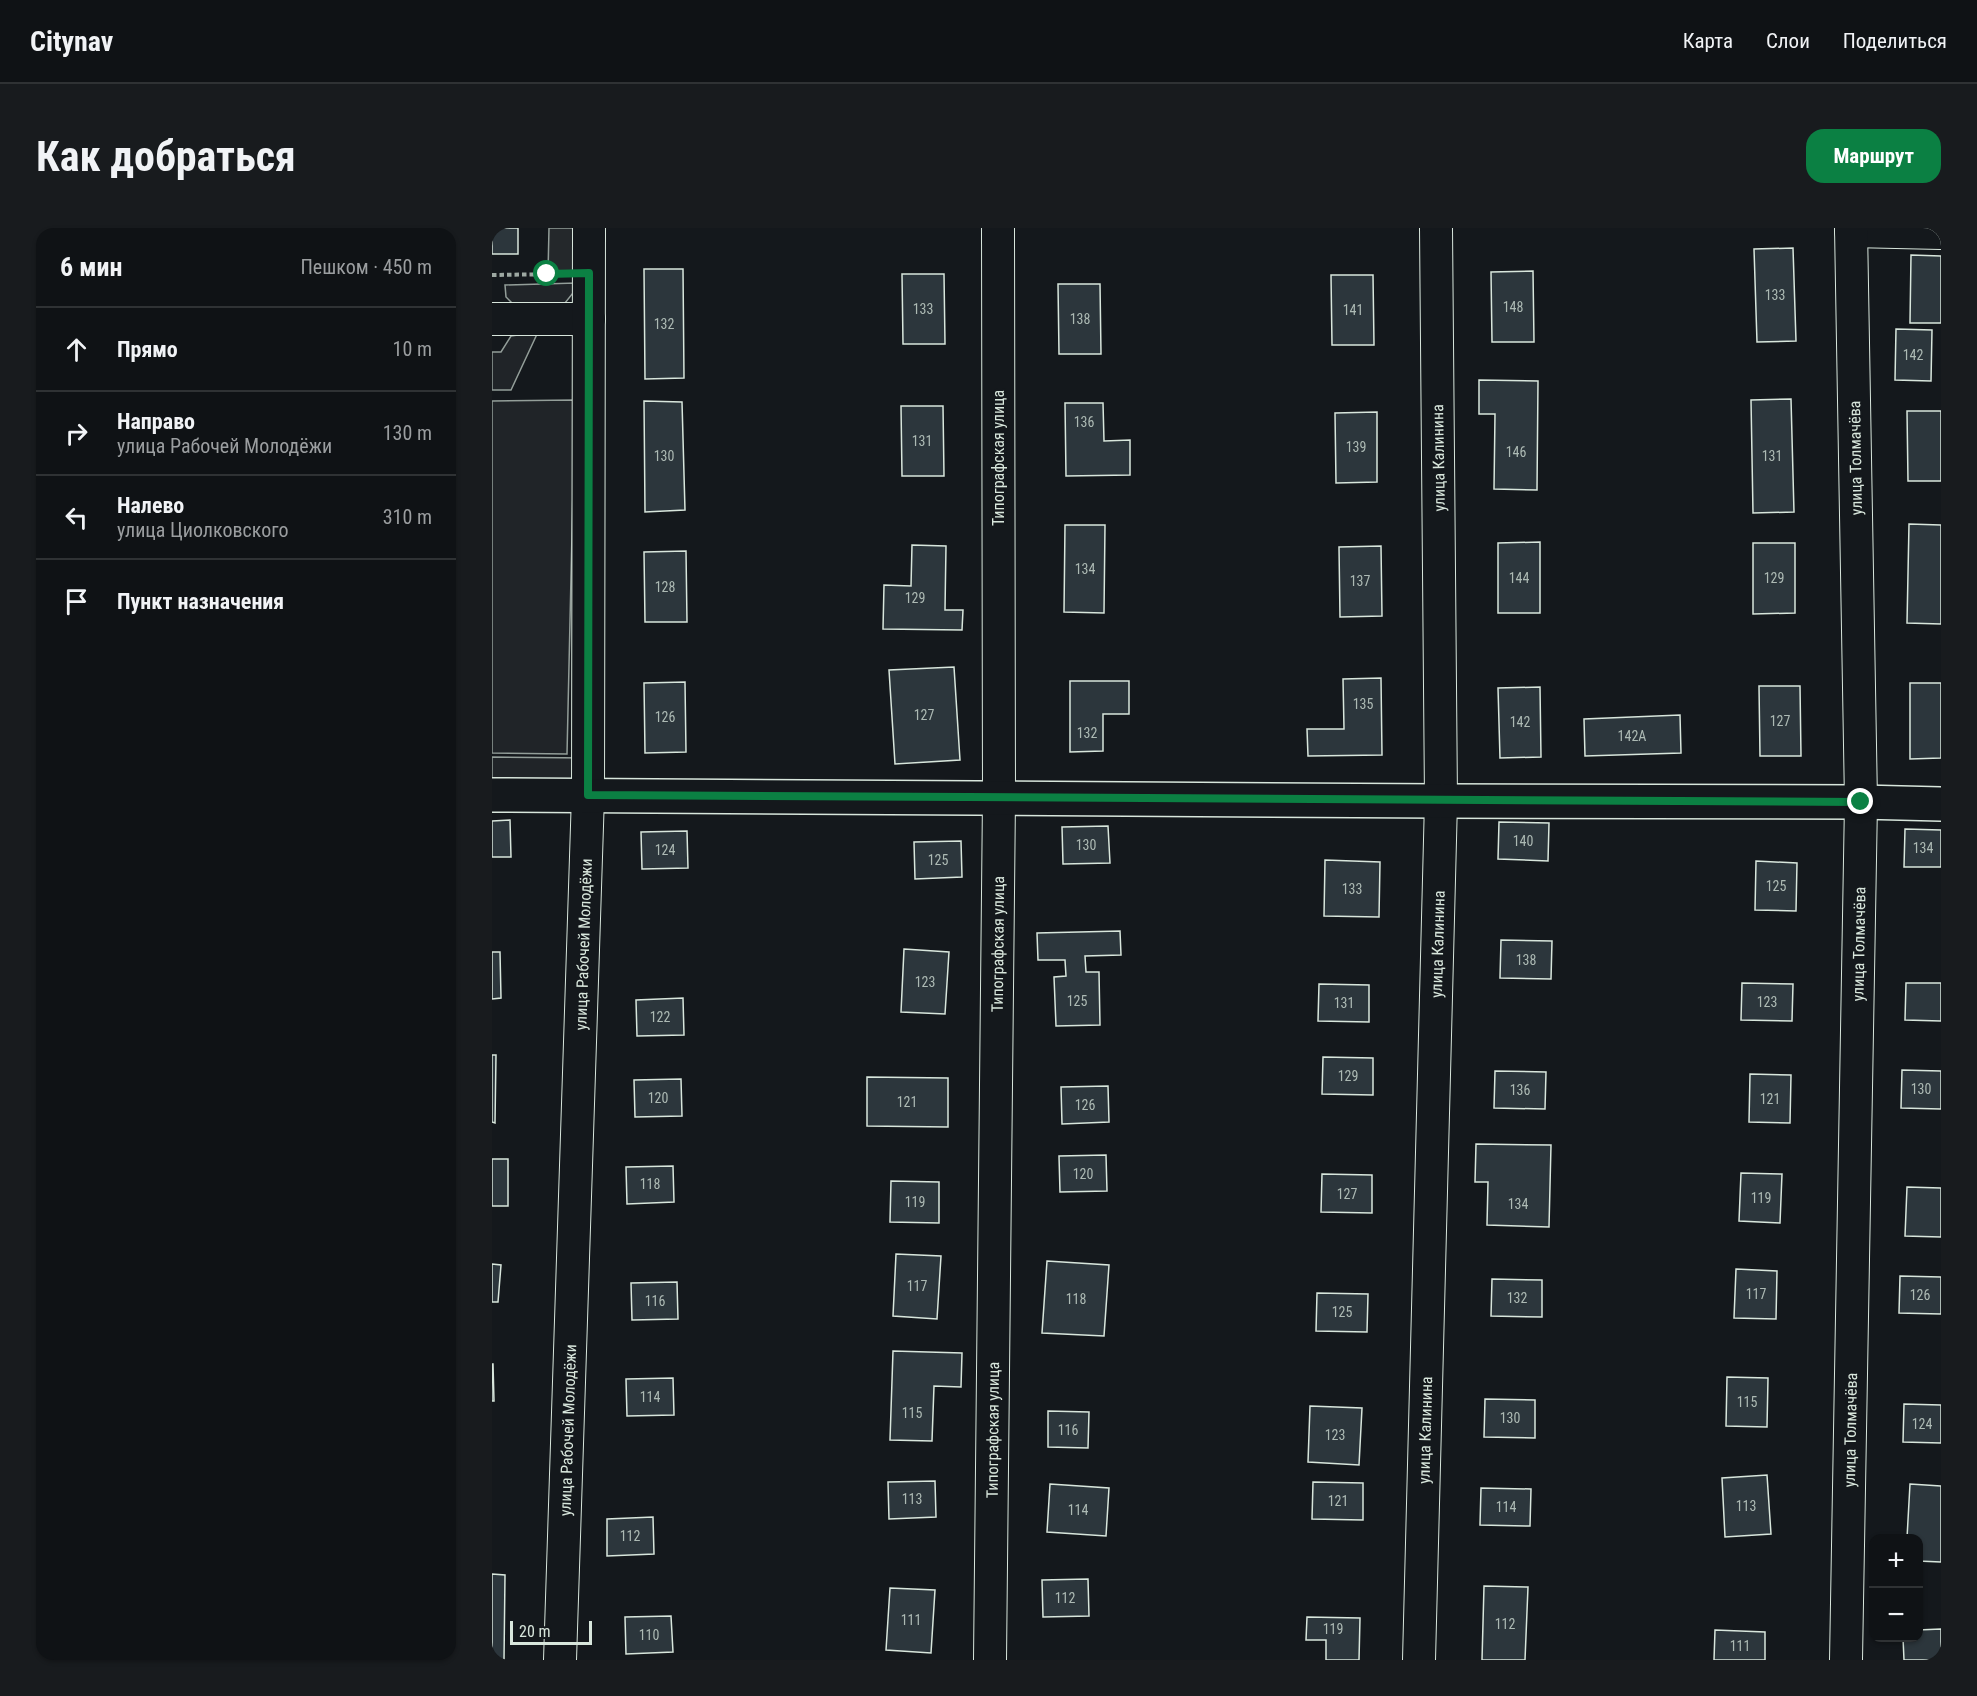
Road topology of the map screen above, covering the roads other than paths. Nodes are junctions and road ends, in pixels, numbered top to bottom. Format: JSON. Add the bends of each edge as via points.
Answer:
{"nodes":[{"id":1,"x":589,"y":228,"type":"edge"},
{"id":2,"x":998,"y":228,"type":"edge"},
{"id":3,"x":1436,"y":228,"type":"edge"},
{"id":4,"x":1851,"y":230,"type":"edge"},
{"id":5,"x":1941,"y":233,"type":"edge"},
{"id":6,"x":492,"y":319,"type":"edge"},
{"id":7,"x":589,"y":319,"type":"junction"},
{"id":8,"x":492,"y":795,"type":"edge"},
{"id":9,"x":588,"y":795,"type":"junction"},
{"id":10,"x":999,"y":797,"type":"junction"},
{"id":11,"x":1441,"y":801,"type":"junction"},
{"id":12,"x":1861,"y":802,"type":"junction"},
{"id":13,"x":1941,"y":804,"type":"edge"},
{"id":14,"x":560,"y":1660,"type":"edge"},
{"id":15,"x":990,"y":1660,"type":"edge"},
{"id":16,"x":1419,"y":1660,"type":"edge"},
{"id":17,"x":1846,"y":1660,"type":"edge"}],
"edges":[{"from":1,"to":7,"type":"street","name":"улица Рабочей Молодёжи"},
{"from":2,"to":10,"type":"street","name":"Типографская улица"},
{"from":3,"to":11,"type":"street","name":"улица Калинина"},
{"from":4,"to":5,"type":"street"},
{"from":4,"to":12,"type":"street","name":"улица Толмачёва"},
{"from":6,"to":7,"type":"street"},
{"from":7,"to":9,"type":"street","name":"улица Рабочей Молодёжи"},
{"from":8,"to":9,"type":"main road"},
{"from":9,"to":10,"type":"main road"},
{"from":9,"to":14,"type":"street","name":"улица Рабочей Молодёжи"},
{"from":10,"to":11,"type":"main road"},
{"from":10,"to":15,"type":"street","name":"Типографская улица"},
{"from":11,"to":12,"type":"main road"},
{"from":11,"to":16,"type":"street","name":"улица Калинина"},
{"from":12,"to":13,"type":"main road"},
{"from":12,"to":17,"type":"street","name":"улица Толмачёва"}]}
